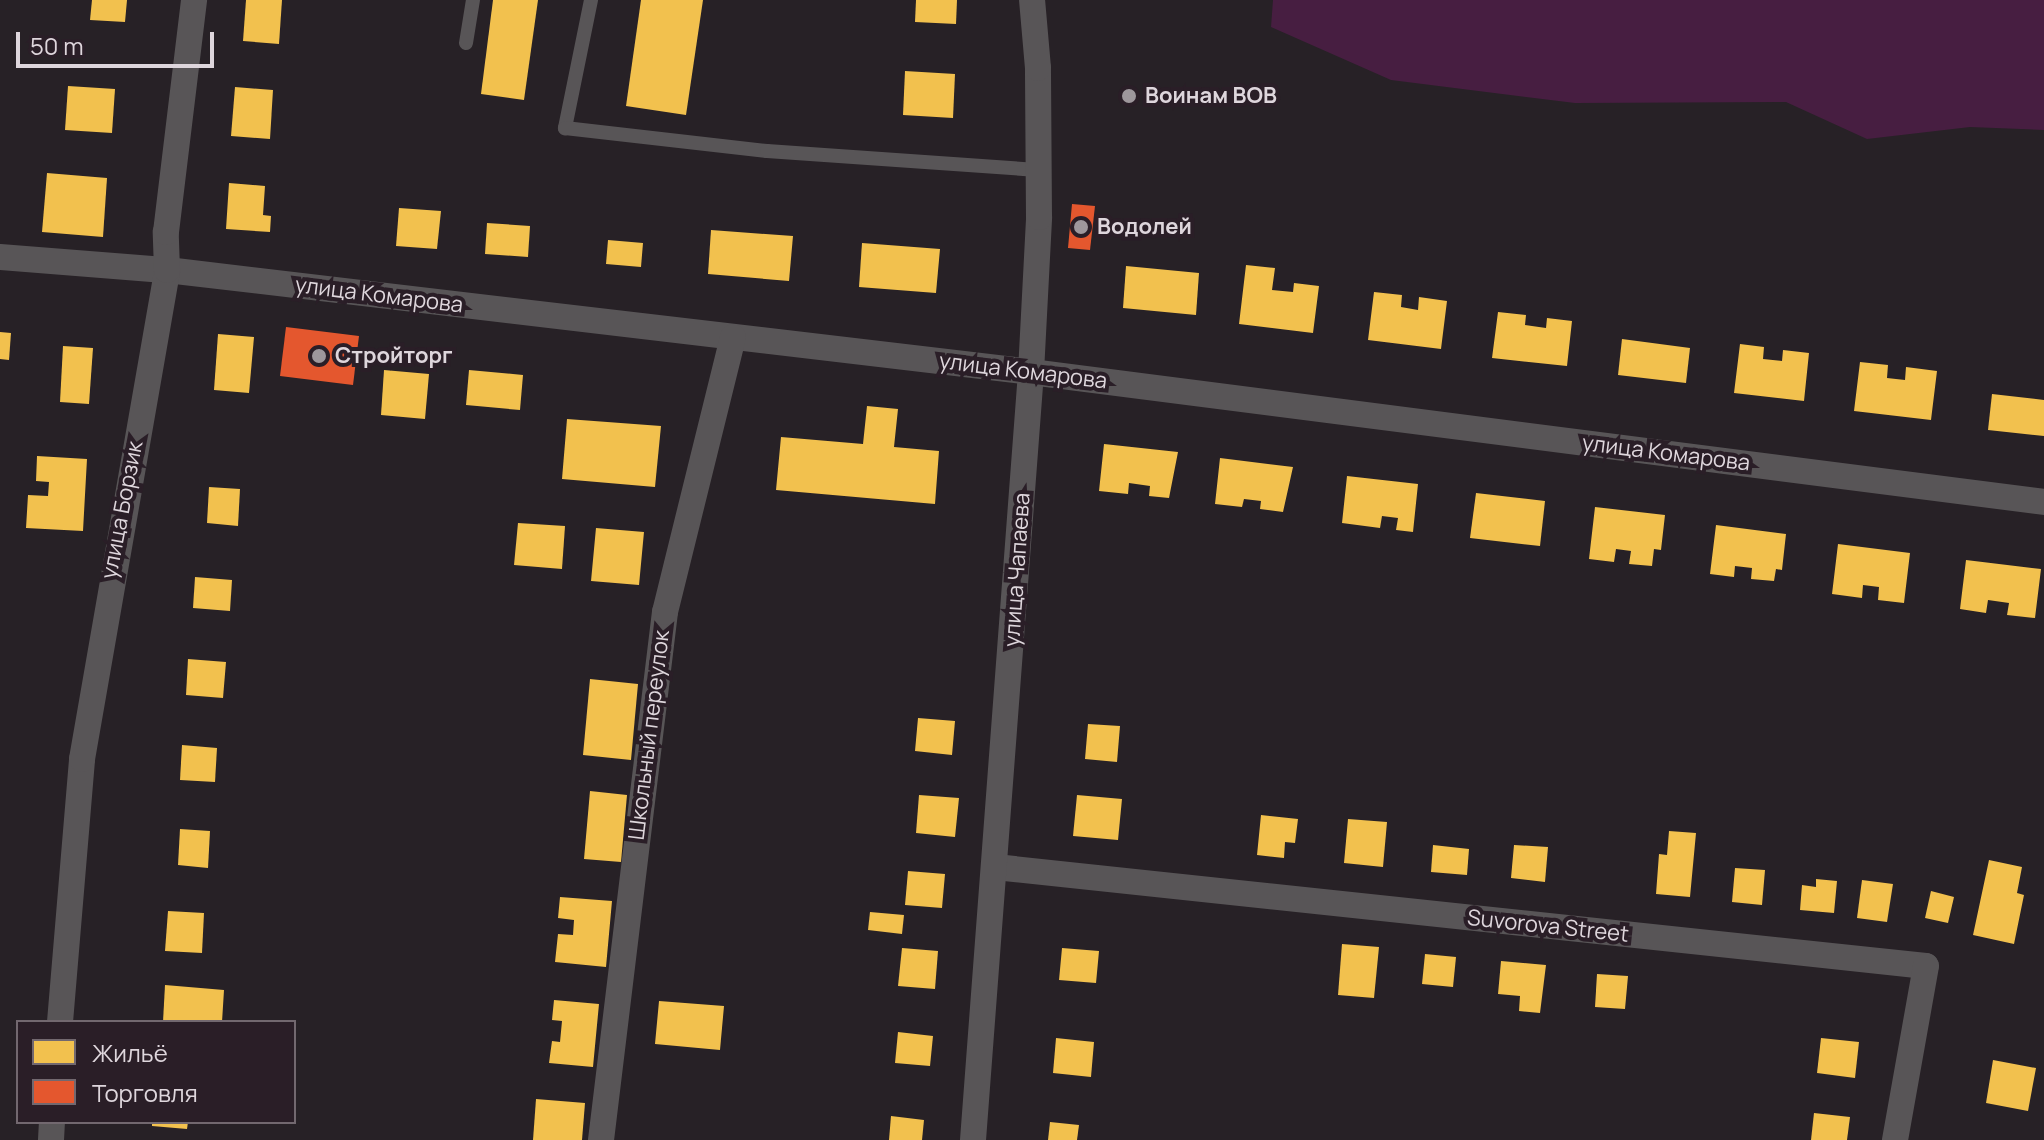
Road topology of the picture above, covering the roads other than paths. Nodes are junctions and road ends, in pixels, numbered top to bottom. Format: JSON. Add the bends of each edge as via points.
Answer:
{"nodes":[{"id":1,"x":194,"y":0,"type":"edge"},
{"id":2,"x":473,"y":0,"type":"edge"},
{"id":3,"x":591,"y":0,"type":"edge"},
{"id":4,"x":1032,"y":0,"type":"edge"},
{"id":5,"x":466,"y":43,"type":"dead end"},
{"id":6,"x":1037,"y":170,"type":"junction"},
{"id":7,"x":0,"y":257,"type":"edge"},
{"id":8,"x":167,"y":270,"type":"junction"},
{"id":9,"x":733,"y":337,"type":"junction"},
{"id":10,"x":1031,"y":372,"type":"junction"},
{"id":11,"x":2044,"y":502,"type":"edge"},
{"id":12,"x":995,"y":867,"type":"junction"},
{"id":13,"x":60,"y":1020,"type":"edge"},
{"id":14,"x":601,"y":1140,"type":"edge"},
{"id":15,"x":973,"y":1140,"type":"edge"},
{"id":16,"x":1895,"y":1140,"type":"edge"}],
"edges":[{"from":1,"to":8,"type":"street","name":"улица Борзик","via":[[166,232]]},
{"from":2,"to":5,"type":"lane"},
{"from":3,"to":6,"type":"lane","via":[[565,128],[782,152]]},
{"from":4,"to":6,"type":"street","name":"улица Чапаева"},
{"from":6,"to":10,"type":"street","name":"улица Чапаева"},
{"from":7,"to":8,"type":"street","name":"улица Комарова"},
{"from":8,"to":9,"type":"street","name":"улица Комарова"},
{"from":8,"to":13,"type":"street","name":"улица Борзик","via":[[92,685]]},
{"from":9,"to":10,"type":"street","name":"улица Комарова"},
{"from":9,"to":14,"type":"street","name":"Школьный переулок","via":[[665,612]]},
{"from":10,"to":11,"type":"street","name":"улица Комарова"},
{"from":10,"to":12,"type":"street","name":"улица Чапаева"},
{"from":12,"to":15,"type":"street","name":"улица Чапаева"},
{"from":12,"to":16,"type":"street","name":"Suvorova Street","via":[[1926,966]]}]}
